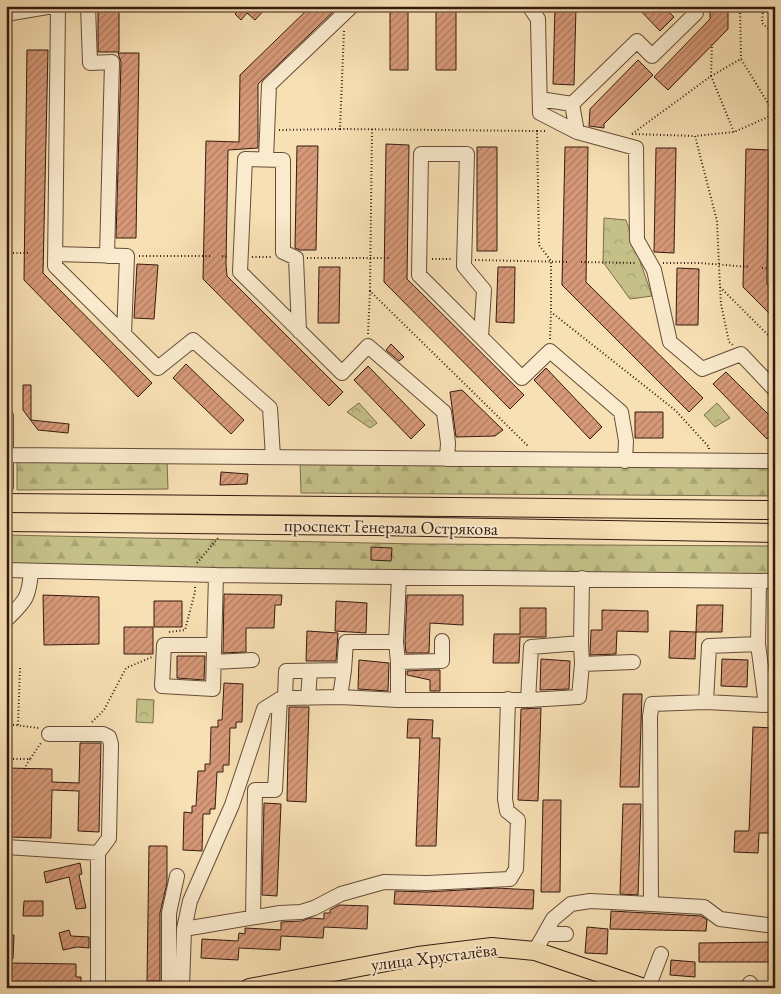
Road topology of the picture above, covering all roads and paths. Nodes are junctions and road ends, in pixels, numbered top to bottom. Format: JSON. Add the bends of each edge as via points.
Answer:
{"nodes":[{"id":1,"x":6,"y":6,"type":"edge"},
{"id":2,"x":53,"y":6,"type":"edge"},
{"id":3,"x":58,"y":6,"type":"edge"},
{"id":4,"x":88,"y":6,"type":"edge"},
{"id":5,"x":528,"y":6,"type":"edge"},
{"id":6,"x":696,"y":6,"type":"edge"},
{"id":7,"x":740,"y":6,"type":"edge"},
{"id":8,"x":763,"y":6,"type":"edge"},
{"id":9,"x":348,"y":10,"type":"edge"},
{"id":10,"x":6,"y":15,"type":"edge"},
{"id":11,"x":775,"y":35,"type":"edge"},
{"id":12,"x":712,"y":44,"type":"dead end"},
{"id":13,"x":741,"y":59,"type":"junction"},
{"id":14,"x":711,"y":76,"type":"junction"},
{"id":15,"x":540,"y":99,"type":"junction"},
{"id":16,"x":572,"y":104,"type":"junction"},
{"id":17,"x":775,"y":114,"type":"edge"},
{"id":18,"x":340,"y":129,"type":"junction"},
{"id":19,"x":372,"y":129,"type":"junction"},
{"id":20,"x":267,"y":130,"type":"junction"},
{"id":21,"x":577,"y":132,"type":"junction"},
{"id":22,"x":734,"y":132,"type":"junction"},
{"id":23,"x":632,"y":134,"type":"dead end"},
{"id":24,"x":266,"y":160,"type":"junction"},
{"id":25,"x":6,"y":253,"type":"edge"},
{"id":26,"x":30,"y":253,"type":"dead end"},
{"id":27,"x":56,"y":254,"type":"junction"},
{"id":28,"x":108,"y":256,"type":"junction"},
{"id":29,"x":127,"y":256,"type":"junction"},
{"id":30,"x":210,"y":256,"type":"dead end"},
{"id":31,"x":337,"y":258,"type":"dead end"},
{"id":32,"x":370,"y":258,"type":"junction"},
{"id":33,"x":390,"y":258,"type":"dead end"},
{"id":34,"x":504,"y":260,"type":"dead end"},
{"id":35,"x":551,"y":262,"type":"junction"},
{"id":36,"x":569,"y":262,"type":"dead end"},
{"id":37,"x":581,"y":262,"type":"dead end"},
{"id":38,"x":651,"y":263,"type":"junction"},
{"id":39,"x":719,"y":264,"type":"junction"},
{"id":40,"x":750,"y":267,"type":"dead end"},
{"id":41,"x":762,"y":268,"type":"dead end"},
{"id":42,"x":775,"y":269,"type":"edge"},
{"id":43,"x":720,"y":288,"type":"junction"},
{"id":44,"x":370,"y":291,"type":"junction"},
{"id":45,"x":551,"y":312,"type":"junction"},
{"id":46,"x":299,"y":331,"type":"junction"},
{"id":47,"x":124,"y":335,"type":"junction"},
{"id":48,"x":481,"y":337,"type":"junction"},
{"id":49,"x":730,"y":342,"type":"dead end"},
{"id":50,"x":775,"y":342,"type":"edge"},
{"id":51,"x":368,"y":346,"type":"junction"},
{"id":52,"x":550,"y":351,"type":"junction"},
{"id":53,"x":775,"y":390,"type":"edge"},
{"id":54,"x":6,"y":416,"type":"edge"},
{"id":55,"x":533,"y":451,"type":"dead end"},
{"id":56,"x":7,"y":454,"type":"edge"},
{"id":57,"x":274,"y":457,"type":"junction"},
{"id":58,"x":447,"y":459,"type":"junction"},
{"id":59,"x":625,"y":461,"type":"junction"},
{"id":60,"x":709,"y":461,"type":"junction"},
{"id":61,"x":775,"y":461,"type":"edge"},
{"id":62,"x":6,"y":487,"type":"edge"},
{"id":63,"x":6,"y":503,"type":"edge"},
{"id":64,"x":775,"y":510,"type":"edge"},
{"id":65,"x":6,"y":522,"type":"edge"},
{"id":66,"x":775,"y":533,"type":"edge"},
{"id":67,"x":221,"y":535,"type":"dead end"},
{"id":68,"x":6,"y":570,"type":"edge"},
{"id":69,"x":31,"y":571,"type":"junction"},
{"id":70,"x":195,"y":575,"type":"junction"},
{"id":71,"x":216,"y":575,"type":"junction"},
{"id":72,"x":399,"y":577,"type":"junction"},
{"id":73,"x":582,"y":578,"type":"junction"},
{"id":74,"x":759,"y":581,"type":"junction"},
{"id":75,"x":775,"y":581,"type":"edge"},
{"id":76,"x":6,"y":620,"type":"edge"},
{"id":77,"x":167,"y":632,"type":"dead end"},
{"id":78,"x":442,"y":641,"type":"dead end"},
{"id":79,"x":396,"y":642,"type":"junction"},
{"id":80,"x":581,"y":643,"type":"junction"},
{"id":81,"x":758,"y":644,"type":"junction"},
{"id":82,"x":214,"y":645,"type":"junction"},
{"id":83,"x":156,"y":656,"type":"dead end"},
{"id":84,"x":252,"y":660,"type":"dead end"},
{"id":85,"x":214,"y":662,"type":"junction"},
{"id":86,"x":398,"y":662,"type":"junction"},
{"id":87,"x":634,"y":662,"type":"dead end"},
{"id":88,"x":582,"y":664,"type":"junction"},
{"id":89,"x":20,"y":667,"type":"dead end"},
{"id":90,"x":344,"y":670,"type":"junction"},
{"id":91,"x":310,"y":671,"type":"junction"},
{"id":92,"x":340,"y":697,"type":"junction"},
{"id":93,"x":308,"y":698,"type":"junction"},
{"id":94,"x":283,"y":699,"type":"junction"},
{"id":95,"x":508,"y":699,"type":"junction"},
{"id":96,"x":398,"y":700,"type":"junction"},
{"id":97,"x":528,"y":700,"type":"junction"},
{"id":98,"x":706,"y":702,"type":"junction"},
{"id":99,"x":770,"y":705,"type":"edge"},
{"id":100,"x":6,"y":724,"type":"edge"},
{"id":101,"x":91,"y":724,"type":"dead end"},
{"id":102,"x":18,"y":725,"type":"junction"},
{"id":103,"x":45,"y":733,"type":"junction"},
{"id":104,"x":30,"y":758,"type":"junction"},
{"id":105,"x":6,"y":759,"type":"edge"},
{"id":106,"x":24,"y":768,"type":"dead end"},
{"id":107,"x":6,"y":847,"type":"edge"},
{"id":108,"x":98,"y":853,"type":"junction"},
{"id":109,"x":177,"y":876,"type":"dead end"},
{"id":110,"x":650,"y":904,"type":"junction"},
{"id":111,"x":253,"y":917,"type":"junction"},
{"id":112,"x":775,"y":926,"type":"edge"},
{"id":113,"x":184,"y":929,"type":"junction"},
{"id":114,"x":545,"y":934,"type":"junction"},
{"id":115,"x":566,"y":934,"type":"dead end"},
{"id":116,"x":535,"y":951,"type":"junction"},
{"id":117,"x":661,"y":954,"type":"dead end"},
{"id":118,"x":98,"y":988,"type":"edge"},
{"id":119,"x":169,"y":988,"type":"edge"},
{"id":120,"x":182,"y":988,"type":"edge"},
{"id":121,"x":249,"y":988,"type":"edge"},
{"id":122,"x":644,"y":988,"type":"edge"},
{"id":123,"x":648,"y":988,"type":"edge"}],
"edges":[{"from":1,"to":10,"type":"street"},
{"from":2,"to":10,"type":"street"},
{"from":3,"to":27,"type":"street"},
{"from":4,"to":28,"type":"street","via":[[90,63],[112,62]]},
{"from":5,"to":15,"type":"street","via":[[538,19]]},
{"from":6,"to":16,"type":"street","via":[[696,12],[652,56],[637,41]]},
{"from":7,"to":13,"type":"path"},
{"from":8,"to":11,"type":"path","via":[[762,23]]},
{"from":9,"to":18,"type":"path"},
{"from":9,"to":20,"type":"street","via":[[268,85]]},
{"from":12,"to":14,"type":"path"},
{"from":13,"to":14,"type":"path"},
{"from":13,"to":17,"type":"path"},
{"from":14,"to":22,"type":"path"},
{"from":14,"to":23,"type":"path"},
{"from":15,"to":16,"type":"street"},
{"from":15,"to":21,"type":"street","via":[[540,113]]},
{"from":16,"to":21,"type":"street"},
{"from":17,"to":22,"type":"path"},
{"from":18,"to":19,"type":"path"},
{"from":18,"to":20,"type":"path"},
{"from":19,"to":32,"type":"path"},
{"from":19,"to":35,"type":"path","via":[[537,131],[540,245]]},
{"from":20,"to":24,"type":"street"},
{"from":21,"to":38,"type":"street","via":[[636,148],[637,240]]},
{"from":22,"to":39,"type":"path","via":[[694,136],[717,221]]},
{"from":24,"to":46,"type":"street","via":[[284,160],[283,252],[296,258]]},
{"from":24,"to":46,"type":"street","via":[[245,159],[240,272]]},
{"from":25,"to":26,"type":"path"},
{"from":27,"to":28,"type":"street"},
{"from":27,"to":47,"type":"street","via":[[55,266]]},
{"from":28,"to":29,"type":"street"},
{"from":29,"to":30,"type":"path"},
{"from":29,"to":47,"type":"street"},
{"from":31,"to":32,"type":"path"},
{"from":32,"to":33,"type":"path"},
{"from":32,"to":44,"type":"path"},
{"from":34,"to":35,"type":"path"},
{"from":35,"to":36,"type":"path"},
{"from":35,"to":45,"type":"path"},
{"from":37,"to":38,"type":"path"},
{"from":38,"to":39,"type":"path"},
{"from":38,"to":53,"type":"street","via":[[670,342],[702,368],[740,354]]},
{"from":39,"to":40,"type":"path"},
{"from":39,"to":43,"type":"path"},
{"from":41,"to":42,"type":"path"},
{"from":43,"to":49,"type":"path"},
{"from":43,"to":50,"type":"path"},
{"from":44,"to":51,"type":"path"},
{"from":44,"to":55,"type":"path"},
{"from":45,"to":52,"type":"path"},
{"from":45,"to":60,"type":"path","via":[[675,410],[709,446]]},
{"from":46,"to":51,"type":"street","via":[[342,374]]},
{"from":47,"to":57,"type":"street","via":[[158,368],[193,340],[270,408]]},
{"from":48,"to":48,"type":"street","via":[[419,276],[422,154],[467,154],[464,266],[484,290]]},
{"from":48,"to":52,"type":"street","via":[[522,378]]},
{"from":51,"to":58,"type":"street","via":[[444,412]]},
{"from":52,"to":59,"type":"street","via":[[621,412],[626,441]]},
{"from":54,"to":56,"type":"street"},
{"from":56,"to":57,"type":"street"},
{"from":56,"to":62,"type":"street"},
{"from":57,"to":58,"type":"street"},
{"from":58,"to":59,"type":"street"},
{"from":59,"to":60,"type":"street"},
{"from":60,"to":61,"type":"street"},
{"from":63,"to":64,"type":"main road","name":"проспект Генерала Острякова"},
{"from":65,"to":66,"type":"main road","name":"проспект Генерала Острякова"},
{"from":67,"to":70,"type":"path","via":[[196,565]]},
{"from":68,"to":69,"type":"street"},
{"from":69,"to":70,"type":"street"},
{"from":69,"to":76,"type":"street","via":[[29,591],[24,601]]},
{"from":70,"to":71,"type":"street"},
{"from":70,"to":77,"type":"path","via":[[195,592],[185,630]]},
{"from":71,"to":72,"type":"street"},
{"from":71,"to":82,"type":"street"},
{"from":72,"to":73,"type":"street"},
{"from":72,"to":79,"type":"street"},
{"from":73,"to":74,"type":"street"},
{"from":73,"to":80,"type":"street"},
{"from":74,"to":75,"type":"street"},
{"from":74,"to":81,"type":"street"},
{"from":78,"to":86,"type":"street","via":[[442,661]]},
{"from":79,"to":86,"type":"street"},
{"from":79,"to":90,"type":"street","via":[[346,642]]},
{"from":80,"to":88,"type":"street"},
{"from":80,"to":97,"type":"street","via":[[531,647]]},
{"from":81,"to":98,"type":"street","via":[[709,646]]},
{"from":81,"to":99,"type":"street"},
{"from":82,"to":85,"type":"street"},
{"from":82,"to":85,"type":"street","via":[[164,645],[162,686],[213,689]]},
{"from":83,"to":101,"type":"path","via":[[126,668],[104,710]]},
{"from":84,"to":85,"type":"street"},
{"from":86,"to":96,"type":"street"},
{"from":87,"to":88,"type":"street"},
{"from":88,"to":97,"type":"street","via":[[579,697]]},
{"from":89,"to":102,"type":"path"},
{"from":90,"to":91,"type":"street"},
{"from":90,"to":92,"type":"street"},
{"from":91,"to":93,"type":"street"},
{"from":91,"to":94,"type":"street","via":[[286,671]]},
{"from":92,"to":93,"type":"street"},
{"from":92,"to":96,"type":"street"},
{"from":93,"to":94,"type":"street"},
{"from":94,"to":111,"type":"street","via":[[275,790],[255,790]]},
{"from":94,"to":113,"type":"street","via":[[264,709],[232,805],[190,901]]},
{"from":95,"to":96,"type":"street"},
{"from":95,"to":97,"type":"street"},
{"from":95,"to":111,"type":"street","via":[[505,798],[507,811],[518,820],[516,870],[510,879],[384,882],[342,894],[301,912]]},
{"from":98,"to":99,"type":"street"},
{"from":98,"to":110,"type":"street","via":[[652,704]]},
{"from":100,"to":102,"type":"path"},
{"from":102,"to":103,"type":"path"},
{"from":103,"to":104,"type":"path"},
{"from":103,"to":108,"type":"street","via":[[96,733],[109,737],[108,838]]},
{"from":104,"to":105,"type":"path"},
{"from":104,"to":106,"type":"path"},
{"from":107,"to":108,"type":"street"},
{"from":108,"to":118,"type":"street"},
{"from":109,"to":119,"type":"street","via":[[170,913]]},
{"from":110,"to":112,"type":"street","via":[[704,907],[720,919]]},
{"from":110,"to":114,"type":"street","via":[[590,901],[572,904],[553,919]]},
{"from":111,"to":113,"type":"street"},
{"from":113,"to":120,"type":"street"},
{"from":114,"to":115,"type":"street"},
{"from":114,"to":116,"type":"street"},
{"from":116,"to":121,"type":"main road","name":"улица Хрусталёва","via":[[492,947],[418,956]]},
{"from":116,"to":122,"type":"main road","name":"улица Хрусталёва"},
{"from":117,"to":123,"type":"street"}]}
